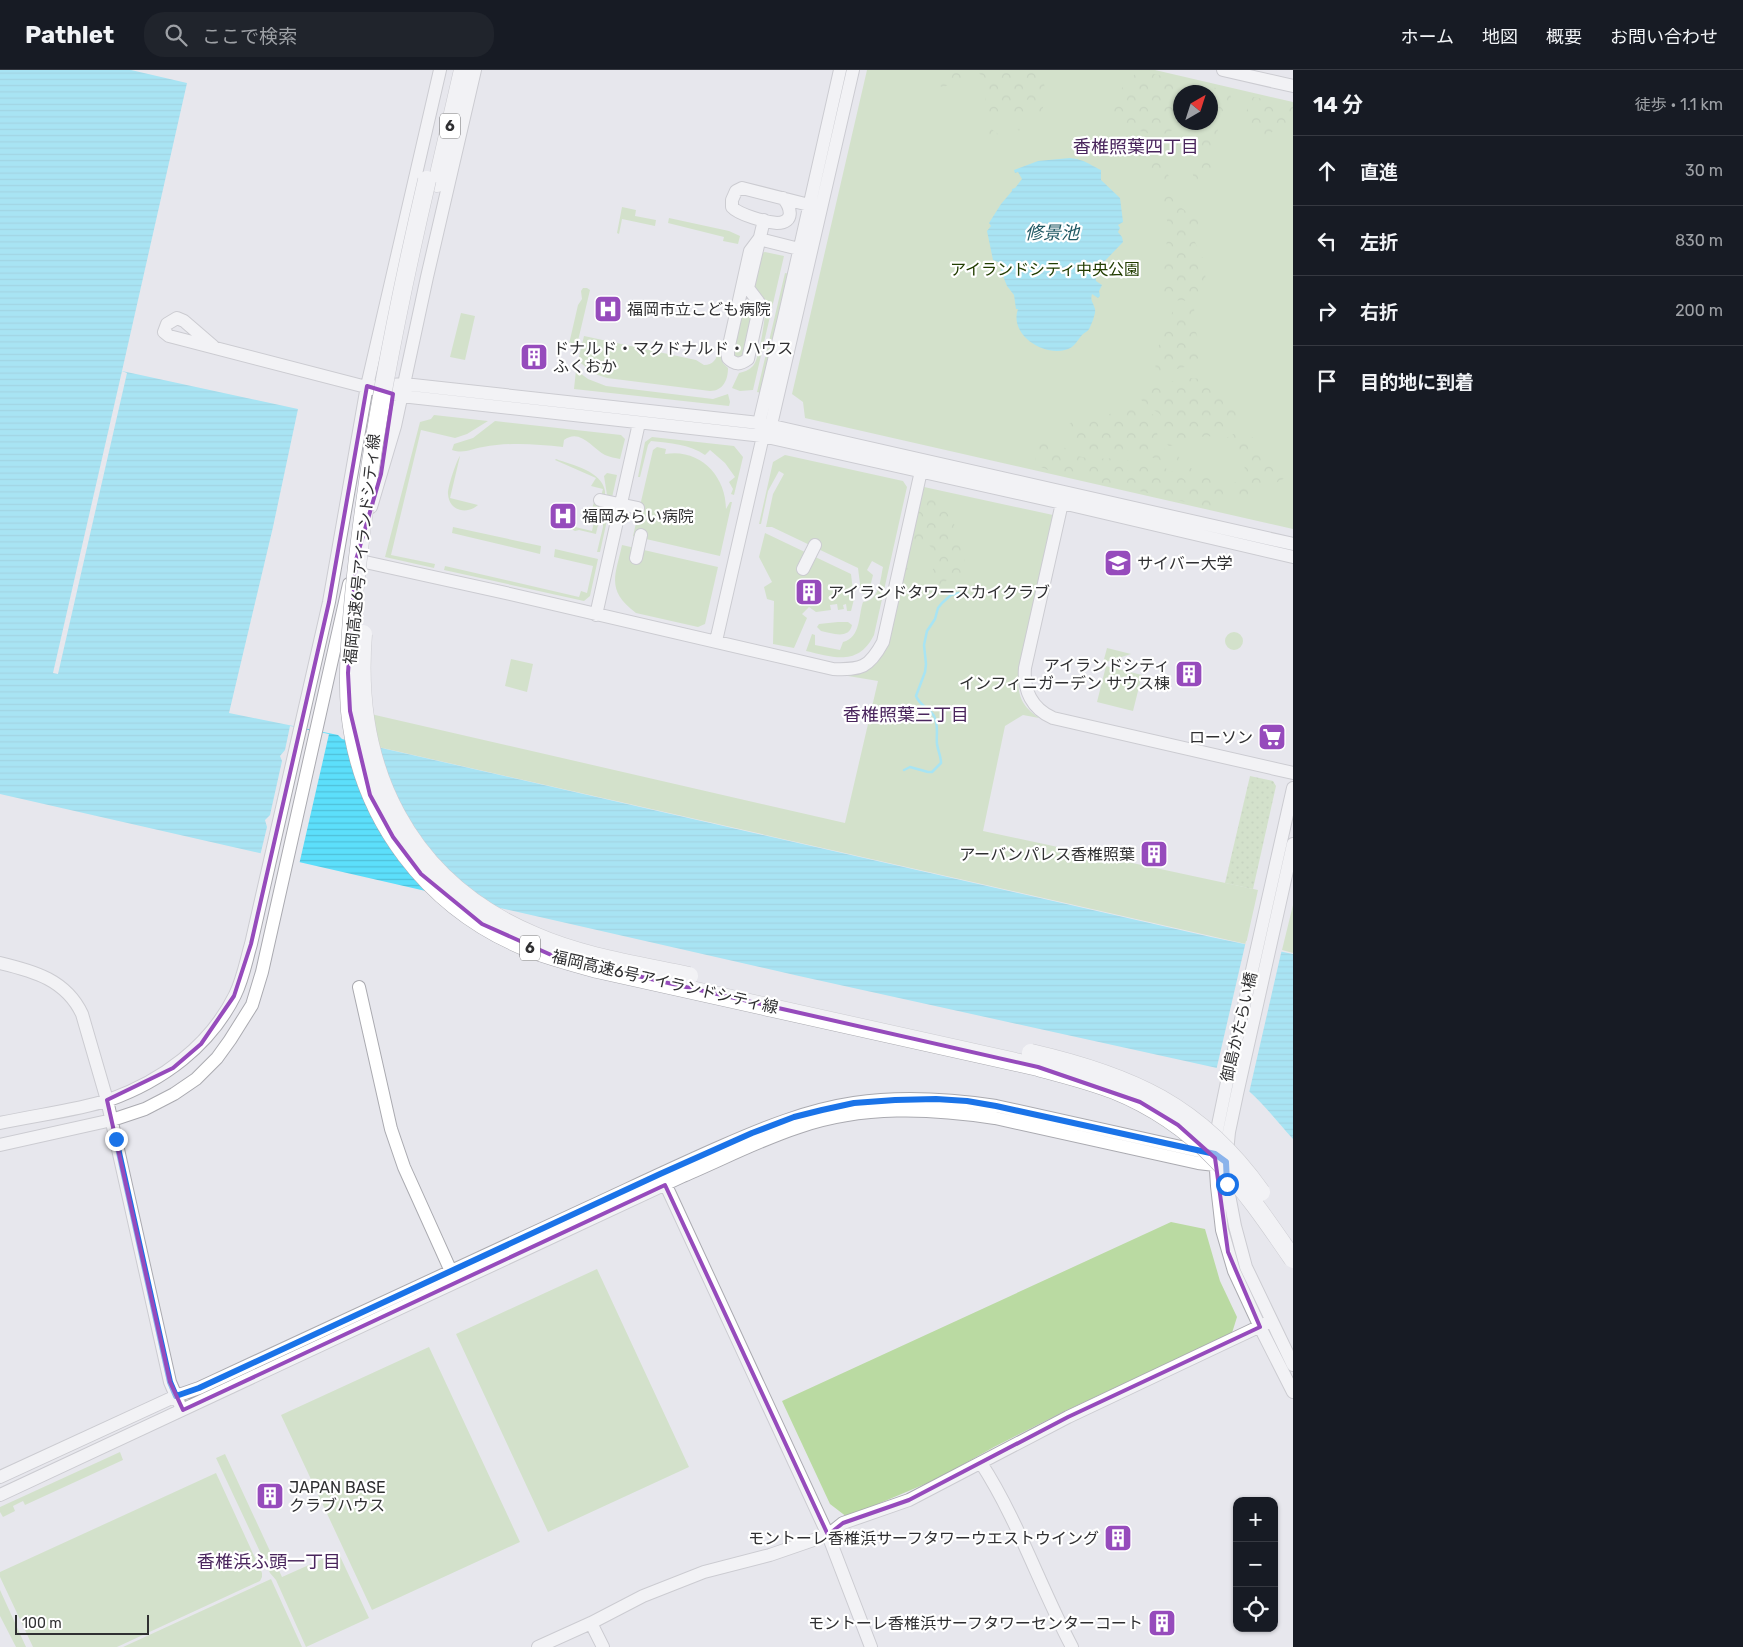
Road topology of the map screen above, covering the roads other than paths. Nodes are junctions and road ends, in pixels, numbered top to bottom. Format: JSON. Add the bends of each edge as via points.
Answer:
{"nodes":[{"id":1,"x":440,"y":70,"type":"edge"},
{"id":2,"x":452,"y":70,"type":"edge"},
{"id":3,"x":463,"y":70,"type":"edge"},
{"id":4,"x":475,"y":70,"type":"edge"},
{"id":5,"x":840,"y":70,"type":"edge"},
{"id":6,"x":853,"y":70,"type":"edge"},
{"id":7,"x":1223,"y":70,"type":"edge"},
{"id":8,"x":1250,"y":73,"type":"edge"},
{"id":9,"x":1293,"y":86,"type":"edge"},
{"id":10,"x":432,"y":181,"type":"junction"},
{"id":11,"x":783,"y":198,"type":"junction"},
{"id":12,"x":809,"y":205,"type":"junction"},
{"id":13,"x":764,"y":220,"type":"junction"},
{"id":14,"x":758,"y":239,"type":"junction"},
{"id":15,"x":805,"y":251,"type":"junction"},
{"id":16,"x":759,"y":308,"type":"junction"},
{"id":17,"x":736,"y":311,"type":"junction"},
{"id":18,"x":213,"y":346,"type":"junction"},
{"id":19,"x":367,"y":386,"type":"junction"},
{"id":20,"x":402,"y":390,"type":"junction"},
{"id":21,"x":639,"y":423,"type":"junction"},
{"id":22,"x":765,"y":424,"type":"junction"},
{"id":23,"x":763,"y":436,"type":"junction"},
{"id":24,"x":921,"y":471,"type":"junction"},
{"id":25,"x":600,"y":500,"type":"dead end"},
{"id":26,"x":1062,"y":503,"type":"junction"},
{"id":27,"x":638,"y":508,"type":"dead end"},
{"id":28,"x":641,"y":535,"type":"dead end"},
{"id":29,"x":1293,"y":544,"type":"edge"},
{"id":30,"x":815,"y":546,"type":"dead end"},
{"id":31,"x":1293,"y":557,"type":"edge"},
{"id":32,"x":636,"y":558,"type":"dead end"},
{"id":33,"x":356,"y":560,"type":"junction"},
{"id":34,"x":803,"y":569,"type":"dead end"},
{"id":35,"x":596,"y":615,"type":"junction"},
{"id":36,"x":716,"y":641,"type":"junction"},
{"id":37,"x":1293,"y":773,"type":"edge"},
{"id":38,"x":1293,"y":788,"type":"edge"},
{"id":39,"x":1293,"y":844,"type":"edge"},
{"id":40,"x":0,"y":963,"type":"edge"},
{"id":41,"x":359,"y":987,"type":"dead end"},
{"id":42,"x":107,"y":1100,"type":"junction"},
{"id":43,"x":112,"y":1120,"type":"junction"},
{"id":44,"x":0,"y":1123,"type":"edge"},
{"id":45,"x":1223,"y":1131,"type":"junction"},
{"id":46,"x":0,"y":1145,"type":"edge"},
{"id":47,"x":1219,"y":1161,"type":"junction"},
{"id":48,"x":663,"y":1179,"type":"junction"},
{"id":49,"x":1293,"y":1238,"type":"edge"},
{"id":50,"x":1293,"y":1259,"type":"edge"},
{"id":51,"x":454,"y":1277,"type":"junction"},
{"id":52,"x":1265,"y":1324,"type":"junction"},
{"id":53,"x":1293,"y":1365,"type":"edge"},
{"id":54,"x":1293,"y":1392,"type":"edge"},
{"id":55,"x":176,"y":1396,"type":"junction"},
{"id":56,"x":183,"y":1410,"type":"junction"},
{"id":57,"x":980,"y":1463,"type":"junction"},
{"id":58,"x":0,"y":1477,"type":"edge"},
{"id":59,"x":0,"y":1495,"type":"edge"},
{"id":60,"x":828,"y":1535,"type":"junction"},
{"id":61,"x":591,"y":1623,"type":"junction"},
{"id":62,"x":538,"y":1647,"type":"edge"},
{"id":63,"x":603,"y":1647,"type":"edge"},
{"id":64,"x":871,"y":1647,"type":"edge"},
{"id":65,"x":1072,"y":1647,"type":"edge"}],
"edges":[{"from":1,"to":19,"type":"street"},
{"from":2,"to":10,"type":"highway","name":"福岡高速6号アイランドシティ線","number":"6"},
{"from":3,"to":10,"type":"highway","name":"福岡高速6号アイランドシティ線","number":"6"},
{"from":4,"to":20,"type":"street"},
{"from":5,"to":12,"type":"street"},
{"from":6,"to":15,"type":"street"},
{"from":7,"to":8,"type":"street"},
{"from":8,"to":9,"type":"street"},
{"from":10,"to":49,"type":"highway","name":"福岡高速6号アイランドシティ線","number":"6","bridge":true,"via":[[373,524],[361,675],[365,722],[376,769],[383,790],[416,846],[468,898],[510,925],[561,946],[1040,1055],[1118,1077],[1169,1103],[1204,1129],[1247,1174]]},
{"from":10,"to":50,"type":"highway","name":"福岡高速6号アイランドシティ線","number":"6","bridge":true,"via":[[393,336],[375,430],[353,599],[348,673],[353,732],[363,774],[381,816],[406,855],[440,892],[467,914],[504,936],[558,958],[1038,1067],[1090,1082],[1140,1102],[1178,1124],[1221,1164],[1250,1197]]},
{"from":11,"to":12,"type":"street"},
{"from":11,"to":13,"type":"street","via":[[791,210],[790,216],[777,223]]},
{"from":11,"to":13,"type":"street","via":[[742,188],[736,191],[732,207]]},
{"from":12,"to":15,"type":"street"},
{"from":13,"to":14,"type":"street"},
{"from":14,"to":15,"type":"street"},
{"from":14,"to":16,"type":"street","via":[[748,288],[760,304]]},
{"from":14,"to":17,"type":"street","via":[[750,251]]},
{"from":15,"to":22,"type":"street"},
{"from":16,"to":17,"type":"street","via":[[747,304]]},
{"from":16,"to":17,"type":"street","via":[[748,359],[738,364],[728,358]]},
{"from":18,"to":18,"type":"street","via":[[169,336],[164,332],[167,324],[177,318],[184,321]]},
{"from":18,"to":19,"type":"street"},
{"from":19,"to":20,"type":"street"},
{"from":19,"to":42,"type":"street","via":[[329,602],[240,982],[201,1044],[173,1068],[135,1090]]},
{"from":20,"to":21,"type":"street"},
{"from":20,"to":22,"type":"street"},
{"from":20,"to":33,"type":"street","via":[[395,426]]},
{"from":21,"to":23,"type":"street"},
{"from":21,"to":35,"type":"street"},
{"from":22,"to":23,"type":"street"},
{"from":22,"to":29,"type":"street"},
{"from":23,"to":24,"type":"street"},
{"from":23,"to":36,"type":"street"},
{"from":24,"to":26,"type":"street"},
{"from":24,"to":36,"type":"street","via":[[882,642],[868,664],[855,669],[833,669]]},
{"from":25,"to":27,"type":"street"},
{"from":26,"to":31,"type":"street"},
{"from":26,"to":37,"type":"street","via":[[1025,668],[1025,684],[1033,705],[1053,718]]},
{"from":28,"to":32,"type":"street"},
{"from":30,"to":34,"type":"street"},
{"from":33,"to":35,"type":"street"},
{"from":33,"to":43,"type":"street","via":[[252,1005],[217,1058],[196,1079],[174,1094]]},
{"from":35,"to":36,"type":"street"},
{"from":38,"to":45,"type":"street","name":"御島かたらい橋","via":[[1262,924]]},
{"from":39,"to":45,"type":"street","name":"御島かたらい橋"},
{"from":40,"to":42,"type":"street","via":[[52,980],[73,998],[87,1027]]},
{"from":41,"to":51,"type":"street","via":[[391,1129],[404,1168]]},
{"from":42,"to":43,"type":"street"},
{"from":42,"to":44,"type":"street"},
{"from":43,"to":46,"type":"street"},
{"from":43,"to":55,"type":"street","via":[[170,1382]]},
{"from":45,"to":47,"type":"street"},
{"from":47,"to":48,"type":"street","via":[[996,1106],[936,1099],[895,1100],[854,1103],[794,1117],[752,1133]]},
{"from":47,"to":52,"type":"street","via":[[1222,1230],[1228,1252],[1234,1271]]},
{"from":48,"to":51,"type":"street"},
{"from":48,"to":60,"type":"street"},
{"from":51,"to":55,"type":"street"},
{"from":51,"to":56,"type":"street"},
{"from":52,"to":53,"type":"street"},
{"from":52,"to":54,"type":"street"},
{"from":52,"to":57,"type":"street","via":[[1068,1417]]},
{"from":55,"to":56,"type":"street"},
{"from":55,"to":58,"type":"street"},
{"from":56,"to":59,"type":"street"},
{"from":57,"to":60,"type":"street","via":[[909,1500],[843,1523]]},
{"from":57,"to":65,"type":"street","via":[[999,1491]]},
{"from":60,"to":61,"type":"street","via":[[770,1555],[704,1572],[643,1596]]},
{"from":60,"to":64,"type":"street"},
{"from":61,"to":62,"type":"street"},
{"from":61,"to":63,"type":"street"}]}
